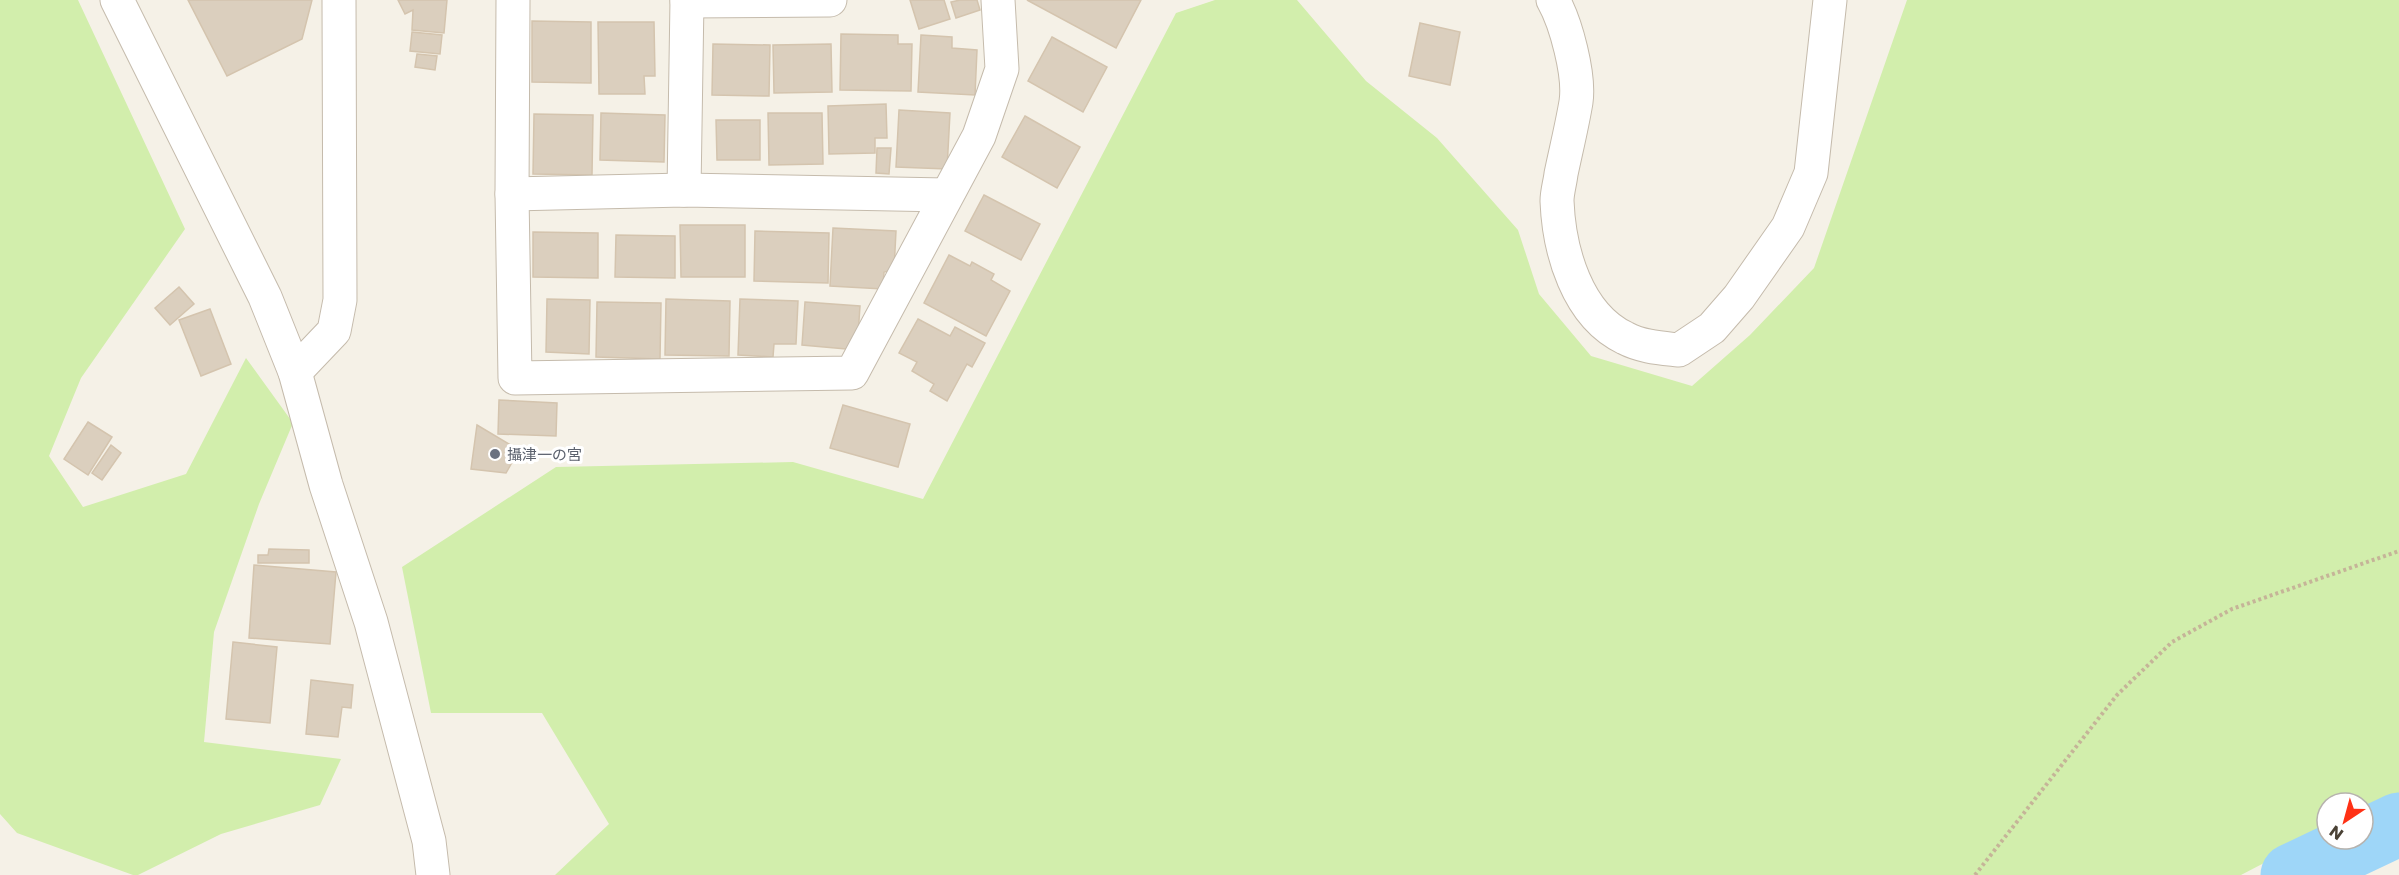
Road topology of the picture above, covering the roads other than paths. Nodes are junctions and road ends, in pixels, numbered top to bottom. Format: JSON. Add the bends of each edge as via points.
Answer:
{"nodes":[{"id":1,"x":117,"y":0,"type":"edge"},
{"id":2,"x":339,"y":0,"type":"edge"},
{"id":3,"x":513,"y":0,"type":"edge"},
{"id":4,"x":687,"y":0,"type":"edge"},
{"id":5,"x":830,"y":0,"type":"edge"},
{"id":6,"x":998,"y":0,"type":"edge"},
{"id":7,"x":1553,"y":0,"type":"edge"},
{"id":8,"x":1830,"y":0,"type":"edge"},
{"id":9,"x":684,"y":190,"type":"junction"},
{"id":10,"x":512,"y":194,"type":"junction"},
{"id":11,"x":946,"y":195,"type":"junction"},
{"id":12,"x":295,"y":372,"type":"junction"},
{"id":13,"x":433,"y":875,"type":"edge"}],
"edges":[{"from":1,"to":12,"type":"street","via":[[265,297]]},
{"from":2,"to":12,"type":"street","via":[[340,300],[334,331]]},
{"from":3,"to":10,"type":"street"},
{"from":4,"to":5,"type":"street"},
{"from":4,"to":9,"type":"street"},
{"from":6,"to":11,"type":"street","via":[[1002,69],[979,136]]},
{"from":7,"to":8,"type":"street","via":[[1572,54],[1576,99],[1557,199],[1563,249],[1592,312],[1608,328],[1647,346],[1679,350],[1712,328],[1739,297],[1788,227],[1812,173]]},
{"from":9,"to":10,"type":"street"},
{"from":9,"to":11,"type":"street"},
{"from":10,"to":11,"type":"street","via":[[515,378],[852,374]]},
{"from":12,"to":13,"type":"street","via":[[326,485],[371,622],[429,842]]}]}
